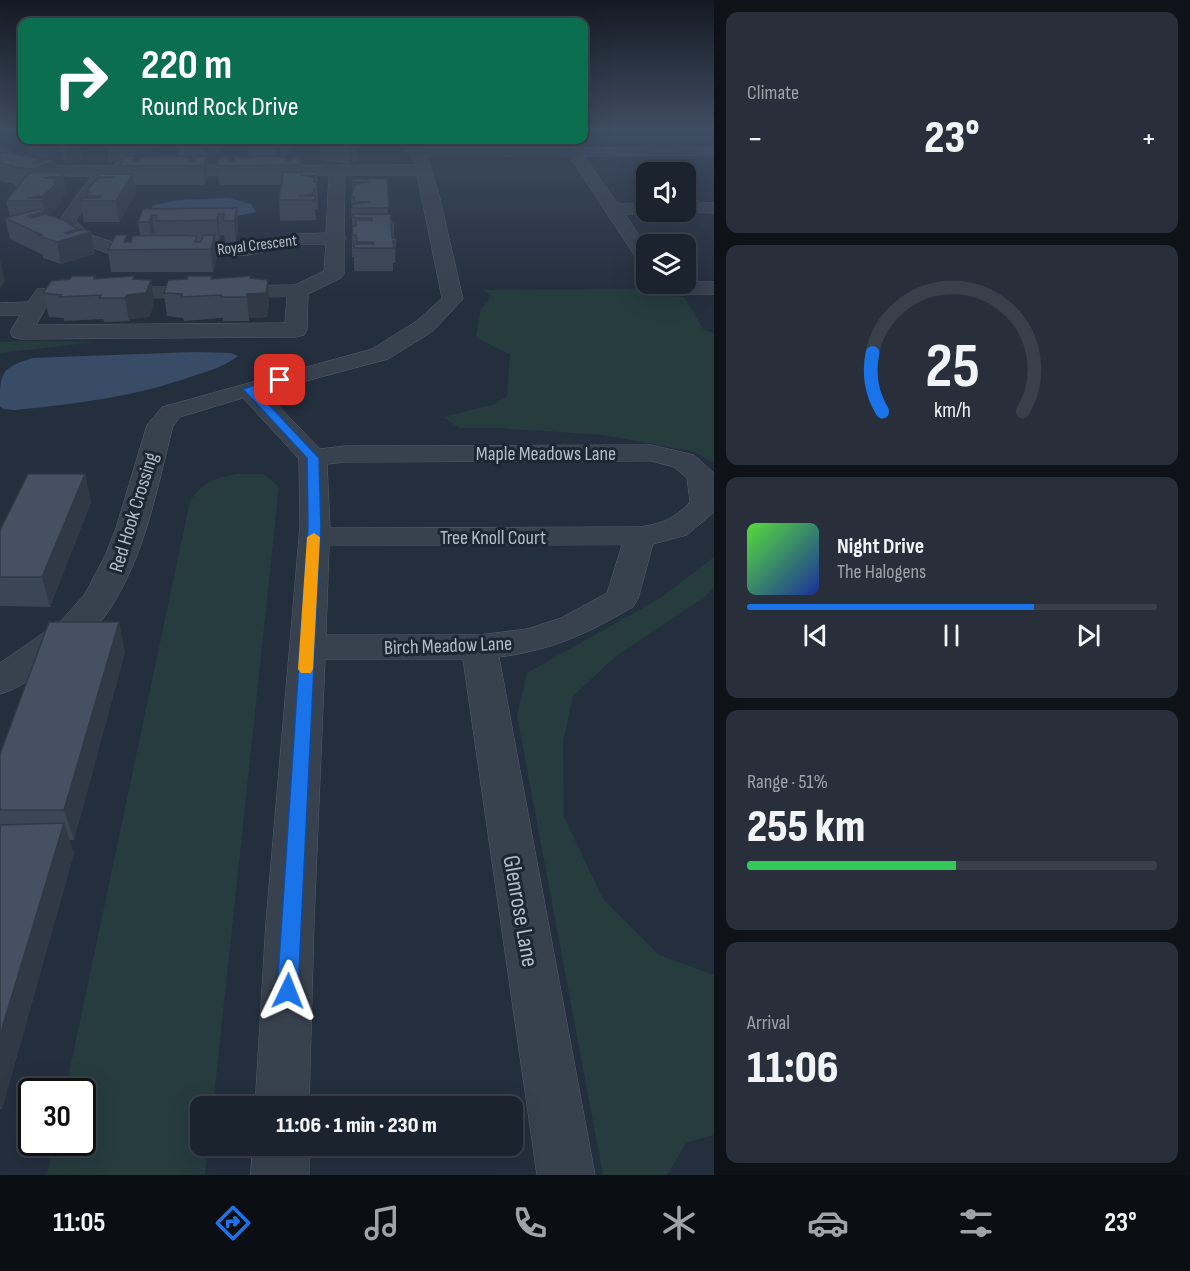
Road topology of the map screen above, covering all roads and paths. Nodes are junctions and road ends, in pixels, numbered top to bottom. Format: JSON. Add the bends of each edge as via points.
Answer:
{"nodes":[{"id":1,"x":87,"y":183,"type":"edge"},
{"id":2,"x":337,"y":183,"type":"edge"},
{"id":3,"x":427,"y":183,"type":"edge"},
{"id":4,"x":595,"y":183,"type":"edge"},
{"id":5,"x":636,"y":208,"type":"edge"},
{"id":6,"x":696,"y":208,"type":"edge"},
{"id":7,"x":714,"y":208,"type":"edge"},
{"id":8,"x":613,"y":209,"type":"junction"},
{"id":9,"x":337,"y":238,"type":"junction"},
{"id":10,"x":636,"y":243,"type":"edge"},
{"id":11,"x":696,"y":287,"type":"edge"},
{"id":12,"x":714,"y":288,"type":"edge"},
{"id":13,"x":298,"y":291,"type":"junction"},
{"id":14,"x":34,"y":308,"type":"junction"},
{"id":15,"x":0,"y":309,"type":"edge"},
{"id":16,"x":248,"y":389,"type":"junction"},
{"id":17,"x":313,"y":458,"type":"junction"},
{"id":18,"x":672,"y":532,"type":"joint"},
{"id":19,"x":639,"y":536,"type":"junction"},
{"id":20,"x":314,"y":537,"type":"junction"},
{"id":21,"x":307,"y":647,"type":"junction"},
{"id":22,"x":479,"y":647,"type":"junction"},
{"id":23,"x":0,"y":681,"type":"edge"},
{"id":24,"x":283,"y":1096,"type":"edge"},
{"id":25,"x":281,"y":1156,"type":"edge"},
{"id":26,"x":280,"y":1175,"type":"edge"},
{"id":27,"x":566,"y":1175,"type":"edge"}],
"edges":[{"from":1,"to":9,"type":"street","name":"Royal Crescent","via":[[67,222],[84,239],[117,250],[248,249],[298,238]]},
{"from":2,"to":9,"type":"street"},
{"from":3,"to":16,"type":"street","name":"Red Hook Crossing","via":[[453,299],[425,326],[380,354]]},
{"from":4,"to":8,"type":"street"},
{"from":5,"to":8,"type":"street"},
{"from":6,"to":7,"type":"street"},
{"from":8,"to":10,"type":"street"},
{"from":9,"to":13,"type":"street","via":[[334,274]]},
{"from":11,"to":12,"type":"street"},
{"from":13,"to":14,"type":"street","via":[[44,293]]},
{"from":13,"to":14,"type":"street","via":[[296,330],[21,332]]},
{"from":14,"to":15,"type":"street"},
{"from":16,"to":17,"type":"street"},
{"from":16,"to":23,"type":"street","name":"Red Hook Crossing","via":[[171,412],[160,425],[117,568],[104,594],[81,623]]},
{"from":17,"to":18,"type":"street","name":"Maple Meadows Lane","via":[[345,454],[651,453],[684,461],[701,475],[705,504]]},
{"from":17,"to":20,"type":"street"},
{"from":18,"to":19,"type":"street","name":"Tree Knoll Court"},
{"from":19,"to":20,"type":"street","name":"Tree Knoll Court"},
{"from":19,"to":22,"type":"street","name":"Birch Meadow Lane","via":[[621,599],[573,626],[530,641]]},
{"from":20,"to":21,"type":"street"},
{"from":21,"to":22,"type":"street","name":"Birch Meadow Lane"},
{"from":21,"to":24,"type":"street"},
{"from":22,"to":27,"type":"street","name":"Glenrose Lane"},
{"from":25,"to":26,"type":"street"}]}
